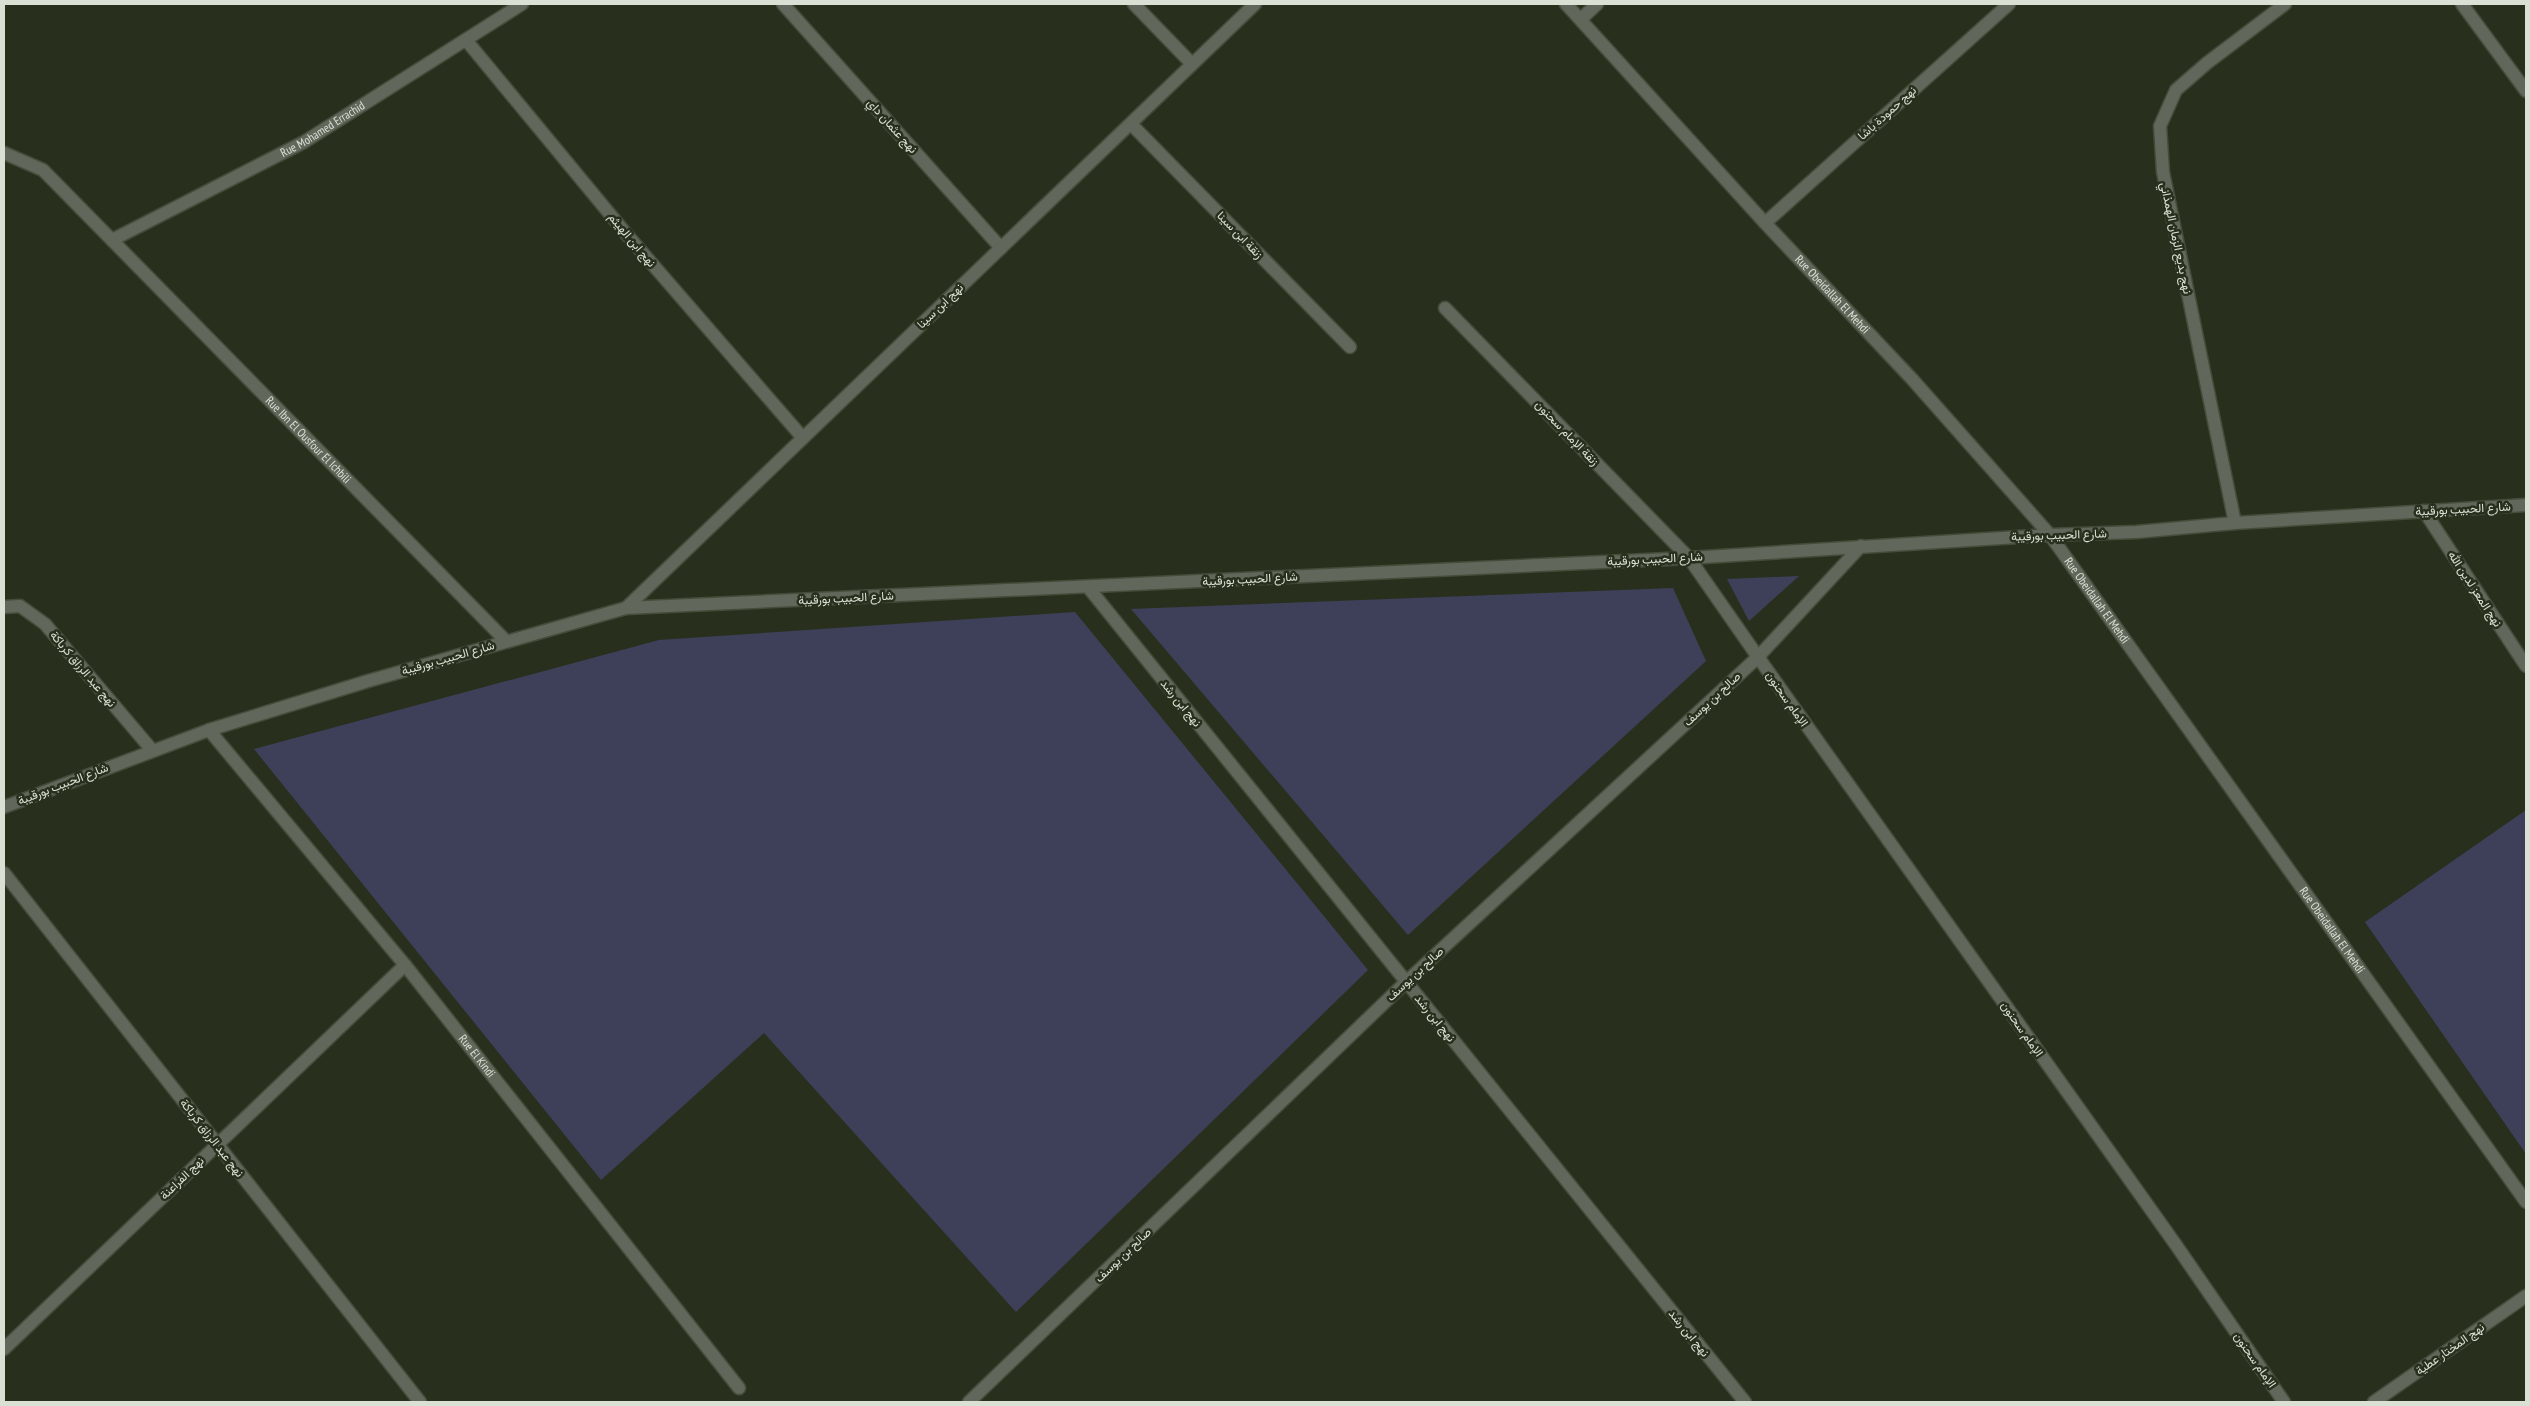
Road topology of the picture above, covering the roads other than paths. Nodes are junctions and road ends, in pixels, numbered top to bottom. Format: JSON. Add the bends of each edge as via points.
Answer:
{"nodes":[{"id":1,"x":522,"y":4,"type":"edge"},
{"id":2,"x":783,"y":4,"type":"edge"},
{"id":3,"x":1134,"y":4,"type":"edge"},
{"id":4,"x":1255,"y":4,"type":"edge"},
{"id":5,"x":1566,"y":4,"type":"edge"},
{"id":6,"x":1597,"y":4,"type":"edge"},
{"id":7,"x":2009,"y":4,"type":"edge"},
{"id":8,"x":2285,"y":4,"type":"edge"},
{"id":9,"x":2462,"y":4,"type":"edge"},
{"id":10,"x":1581,"y":19,"type":"junction"},
{"id":11,"x":466,"y":40,"type":"junction"},
{"id":12,"x":1192,"y":64,"type":"junction"},
{"id":13,"x":2526,"y":91,"type":"edge"},
{"id":14,"x":1131,"y":124,"type":"junction"},
{"id":15,"x":4,"y":153,"type":"edge"},
{"id":16,"x":1765,"y":222,"type":"junction"},
{"id":17,"x":112,"y":240,"type":"junction"},
{"id":18,"x":1001,"y":248,"type":"junction"},
{"id":19,"x":1445,"y":308,"type":"dead end"},
{"id":20,"x":1350,"y":347,"type":"dead end"},
{"id":21,"x":803,"y":438,"type":"junction"},
{"id":22,"x":2526,"y":505,"type":"edge"},
{"id":23,"x":2424,"y":511,"type":"junction"},
{"id":24,"x":2236,"y":523,"type":"junction"},
{"id":25,"x":2050,"y":535,"type":"junction"},
{"id":26,"x":1861,"y":546,"type":"junction"},
{"id":27,"x":1689,"y":558,"type":"junction"},
{"id":28,"x":1088,"y":587,"type":"junction"},
{"id":29,"x":4,"y":607,"type":"edge"},
{"id":30,"x":626,"y":608,"type":"junction"},
{"id":31,"x":506,"y":641,"type":"junction"},
{"id":32,"x":1758,"y":657,"type":"junction"},
{"id":33,"x":2526,"y":666,"type":"edge"},
{"id":34,"x":209,"y":730,"type":"junction"},
{"id":35,"x":152,"y":750,"type":"junction"},
{"id":36,"x":4,"y":807,"type":"edge"},
{"id":37,"x":4,"y":873,"type":"edge"},
{"id":38,"x":405,"y":965,"type":"junction"},
{"id":39,"x":1406,"y":982,"type":"junction"},
{"id":40,"x":217,"y":1144,"type":"junction"},
{"id":41,"x":2526,"y":1202,"type":"edge"},
{"id":42,"x":2526,"y":1296,"type":"edge"},
{"id":43,"x":4,"y":1349,"type":"edge"},
{"id":44,"x":739,"y":1388,"type":"dead end"},
{"id":45,"x":420,"y":1402,"type":"edge"},
{"id":46,"x":969,"y":1402,"type":"edge"},
{"id":47,"x":1745,"y":1402,"type":"edge"},
{"id":48,"x":2284,"y":1402,"type":"edge"},
{"id":49,"x":2374,"y":1402,"type":"edge"}],
"edges":[{"from":1,"to":11,"type":"street","name":"Rue Mohamed Errachid"},
{"from":2,"to":18,"type":"street","name":"نهج عثمان داي"},
{"from":3,"to":12,"type":"street"},
{"from":4,"to":12,"type":"street","name":"نهج ابن سينا"},
{"from":5,"to":10,"type":"street","name":"Rue Obeidallah El Mehdi"},
{"from":6,"to":10,"type":"street"},
{"from":7,"to":16,"type":"street","name":"نهج حمودة باشا"},
{"from":8,"to":24,"type":"street","name":"نهج بديع الزمان الهمذاني","via":[[2176,90],[2160,126],[2162,172]]},
{"from":9,"to":13,"type":"street"},
{"from":10,"to":16,"type":"street","name":"Rue Obeidallah El Mehdi"},
{"from":11,"to":17,"type":"street","name":"Rue Mohamed Errachid","via":[[304,142]]},
{"from":11,"to":21,"type":"street","name":"نهج ابن الهيثم","via":[[628,236]]},
{"from":12,"to":14,"type":"street","name":"نهج ابن سينا"},
{"from":14,"to":18,"type":"street","name":"نهج ابن سينا"},
{"from":14,"to":20,"type":"street","name":"زنقة ابن سينا"},
{"from":15,"to":17,"type":"street","name":"Rue Ibn El Ousfour El Ichbili","via":[[43,170]]},
{"from":16,"to":25,"type":"street","name":"Rue Obeidallah El Mehdi","via":[[1912,379]]},
{"from":17,"to":31,"type":"street","name":"Rue Ibn El Ousfour El Ichbili"},
{"from":18,"to":21,"type":"street","name":"نهج ابن سينا"},
{"from":19,"to":27,"type":"street","name":"زنقة الإمام سحنون"},
{"from":21,"to":30,"type":"street","name":"نهج ابن سينا"},
{"from":22,"to":23,"type":"street","name":"شارع الحبيب بورقيبة"},
{"from":23,"to":24,"type":"street","name":"شارع الحبيب بورقيبة"},
{"from":23,"to":33,"type":"street","name":"نهج المعز لدين الله"},
{"from":24,"to":25,"type":"street","name":"شارع الحبيب بورقيبة","via":[[2136,532]]},
{"from":25,"to":26,"type":"street","name":"شارع الحبيب بورقيبة"},
{"from":25,"to":41,"type":"street","name":"Rue Obeidallah El Mehdi"},
{"from":26,"to":27,"type":"street","name":"شارع الحبيب بورقيبة"},
{"from":26,"to":32,"type":"street","name":"صالح بن يوسف"},
{"from":27,"to":28,"type":"street","name":"شارع الحبيب بورقيبة"},
{"from":27,"to":32,"type":"street","name":"زنقة الإمام سحنون"},
{"from":28,"to":30,"type":"street","name":"شارع الحبيب بورقيبة"},
{"from":28,"to":39,"type":"street","name":"نهج ابن رشد"},
{"from":29,"to":35,"type":"street","name":"نهج عبد الرزاق كرباكة","via":[[20,606],[45,624]]},
{"from":30,"to":31,"type":"street","name":"شارع الحبيب بورقيبة"},
{"from":31,"to":34,"type":"street","name":"شارع الحبيب بورقيبة"},
{"from":32,"to":39,"type":"street","name":"صالح بن يوسف"},
{"from":32,"to":48,"type":"street","name":"الإمام سحنون"},
{"from":34,"to":35,"type":"street","name":"شارع الحبيب بورقيبة"},
{"from":34,"to":38,"type":"street","name":"Rue El Kindi"},
{"from":35,"to":36,"type":"street","name":"شارع الحبيب بورقيبة"},
{"from":37,"to":40,"type":"street","name":"نهج عبد الرزاق كرباكة"},
{"from":38,"to":40,"type":"street","name":"نهج الفراعنة"},
{"from":38,"to":44,"type":"street","name":"Rue El Kindi"},
{"from":39,"to":46,"type":"street","name":"صالح بن يوسف"},
{"from":39,"to":47,"type":"street","name":"نهج ابن رشد"},
{"from":40,"to":43,"type":"street","name":"نهج الفراعنة"},
{"from":40,"to":45,"type":"street","name":"نهج عبد الرزاق كرباكة"},
{"from":42,"to":49,"type":"street","name":"نهج المختار عطية"}]}
